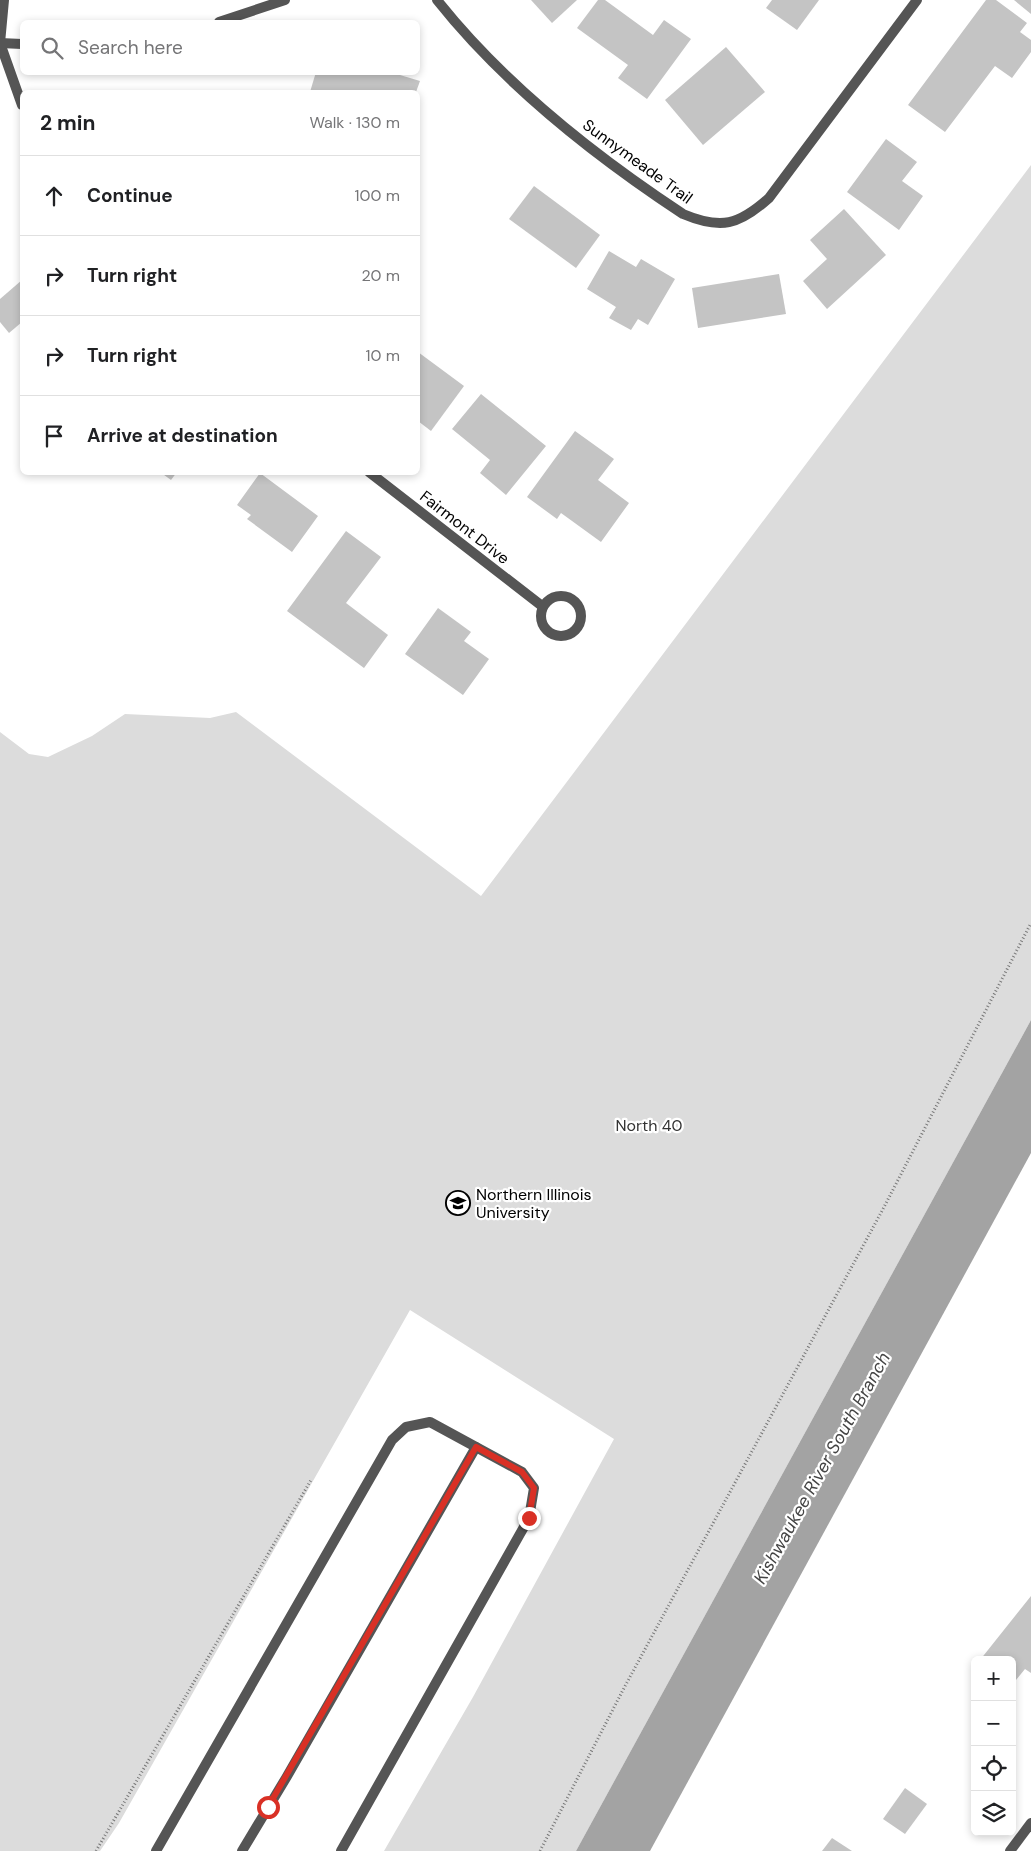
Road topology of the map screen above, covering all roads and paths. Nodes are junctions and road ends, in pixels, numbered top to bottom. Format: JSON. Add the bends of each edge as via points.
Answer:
{"nodes":[{"id":1,"x":4,"y":0,"type":"edge"},
{"id":2,"x":285,"y":0,"type":"edge"},
{"id":3,"x":437,"y":0,"type":"edge"},
{"id":4,"x":918,"y":0,"type":"edge"},
{"id":5,"x":225,"y":20,"type":"edge"},
{"id":6,"x":0,"y":43,"type":"edge"},
{"id":7,"x":20,"y":44,"type":"edge"},
{"id":8,"x":20,"y":98,"type":"edge"},
{"id":9,"x":373,"y":475,"type":"edge"},
{"id":10,"x":542,"y":606,"type":"junction"},
{"id":11,"x":1031,"y":923,"type":"edge"},
{"id":12,"x":476,"y":1447,"type":"junction"},
{"id":13,"x":311,"y":1480,"type":"dead end"},
{"id":14,"x":1031,"y":1823,"type":"edge"},
{"id":15,"x":96,"y":1851,"type":"edge"},
{"id":16,"x":156,"y":1851,"type":"edge"},
{"id":17,"x":242,"y":1851,"type":"edge"},
{"id":18,"x":341,"y":1851,"type":"edge"},
{"id":19,"x":540,"y":1851,"type":"edge"},
{"id":20,"x":1010,"y":1851,"type":"edge"}],
"edges":[{"from":1,"to":6,"type":"street"},
{"from":2,"to":5,"type":"street"},
{"from":3,"to":4,"type":"street","name":"Sunnymeade Trail","via":[[492,63],[554,118],[683,214],[701,222],[721,224],[736,222],[751,214],[769,198]]},
{"from":6,"to":7,"type":"street"},
{"from":6,"to":8,"type":"street"},
{"from":9,"to":10,"type":"street","name":"Fairmont Drive"},
{"from":10,"to":10,"type":"street","via":[[545,627],[555,636],[576,633],[581,622],[581,610],[573,600],[562,596],[551,598]]},
{"from":11,"to":19,"type":"path","via":[[883,1209],[624,1688]]},
{"from":12,"to":16,"type":"street","via":[[430,1422],[406,1427],[392,1440]]},
{"from":12,"to":17,"type":"street"},
{"from":12,"to":18,"type":"street","via":[[522,1472],[534,1488],[529,1518]]},
{"from":13,"to":15,"type":"path"},
{"from":14,"to":20,"type":"street"}]}
